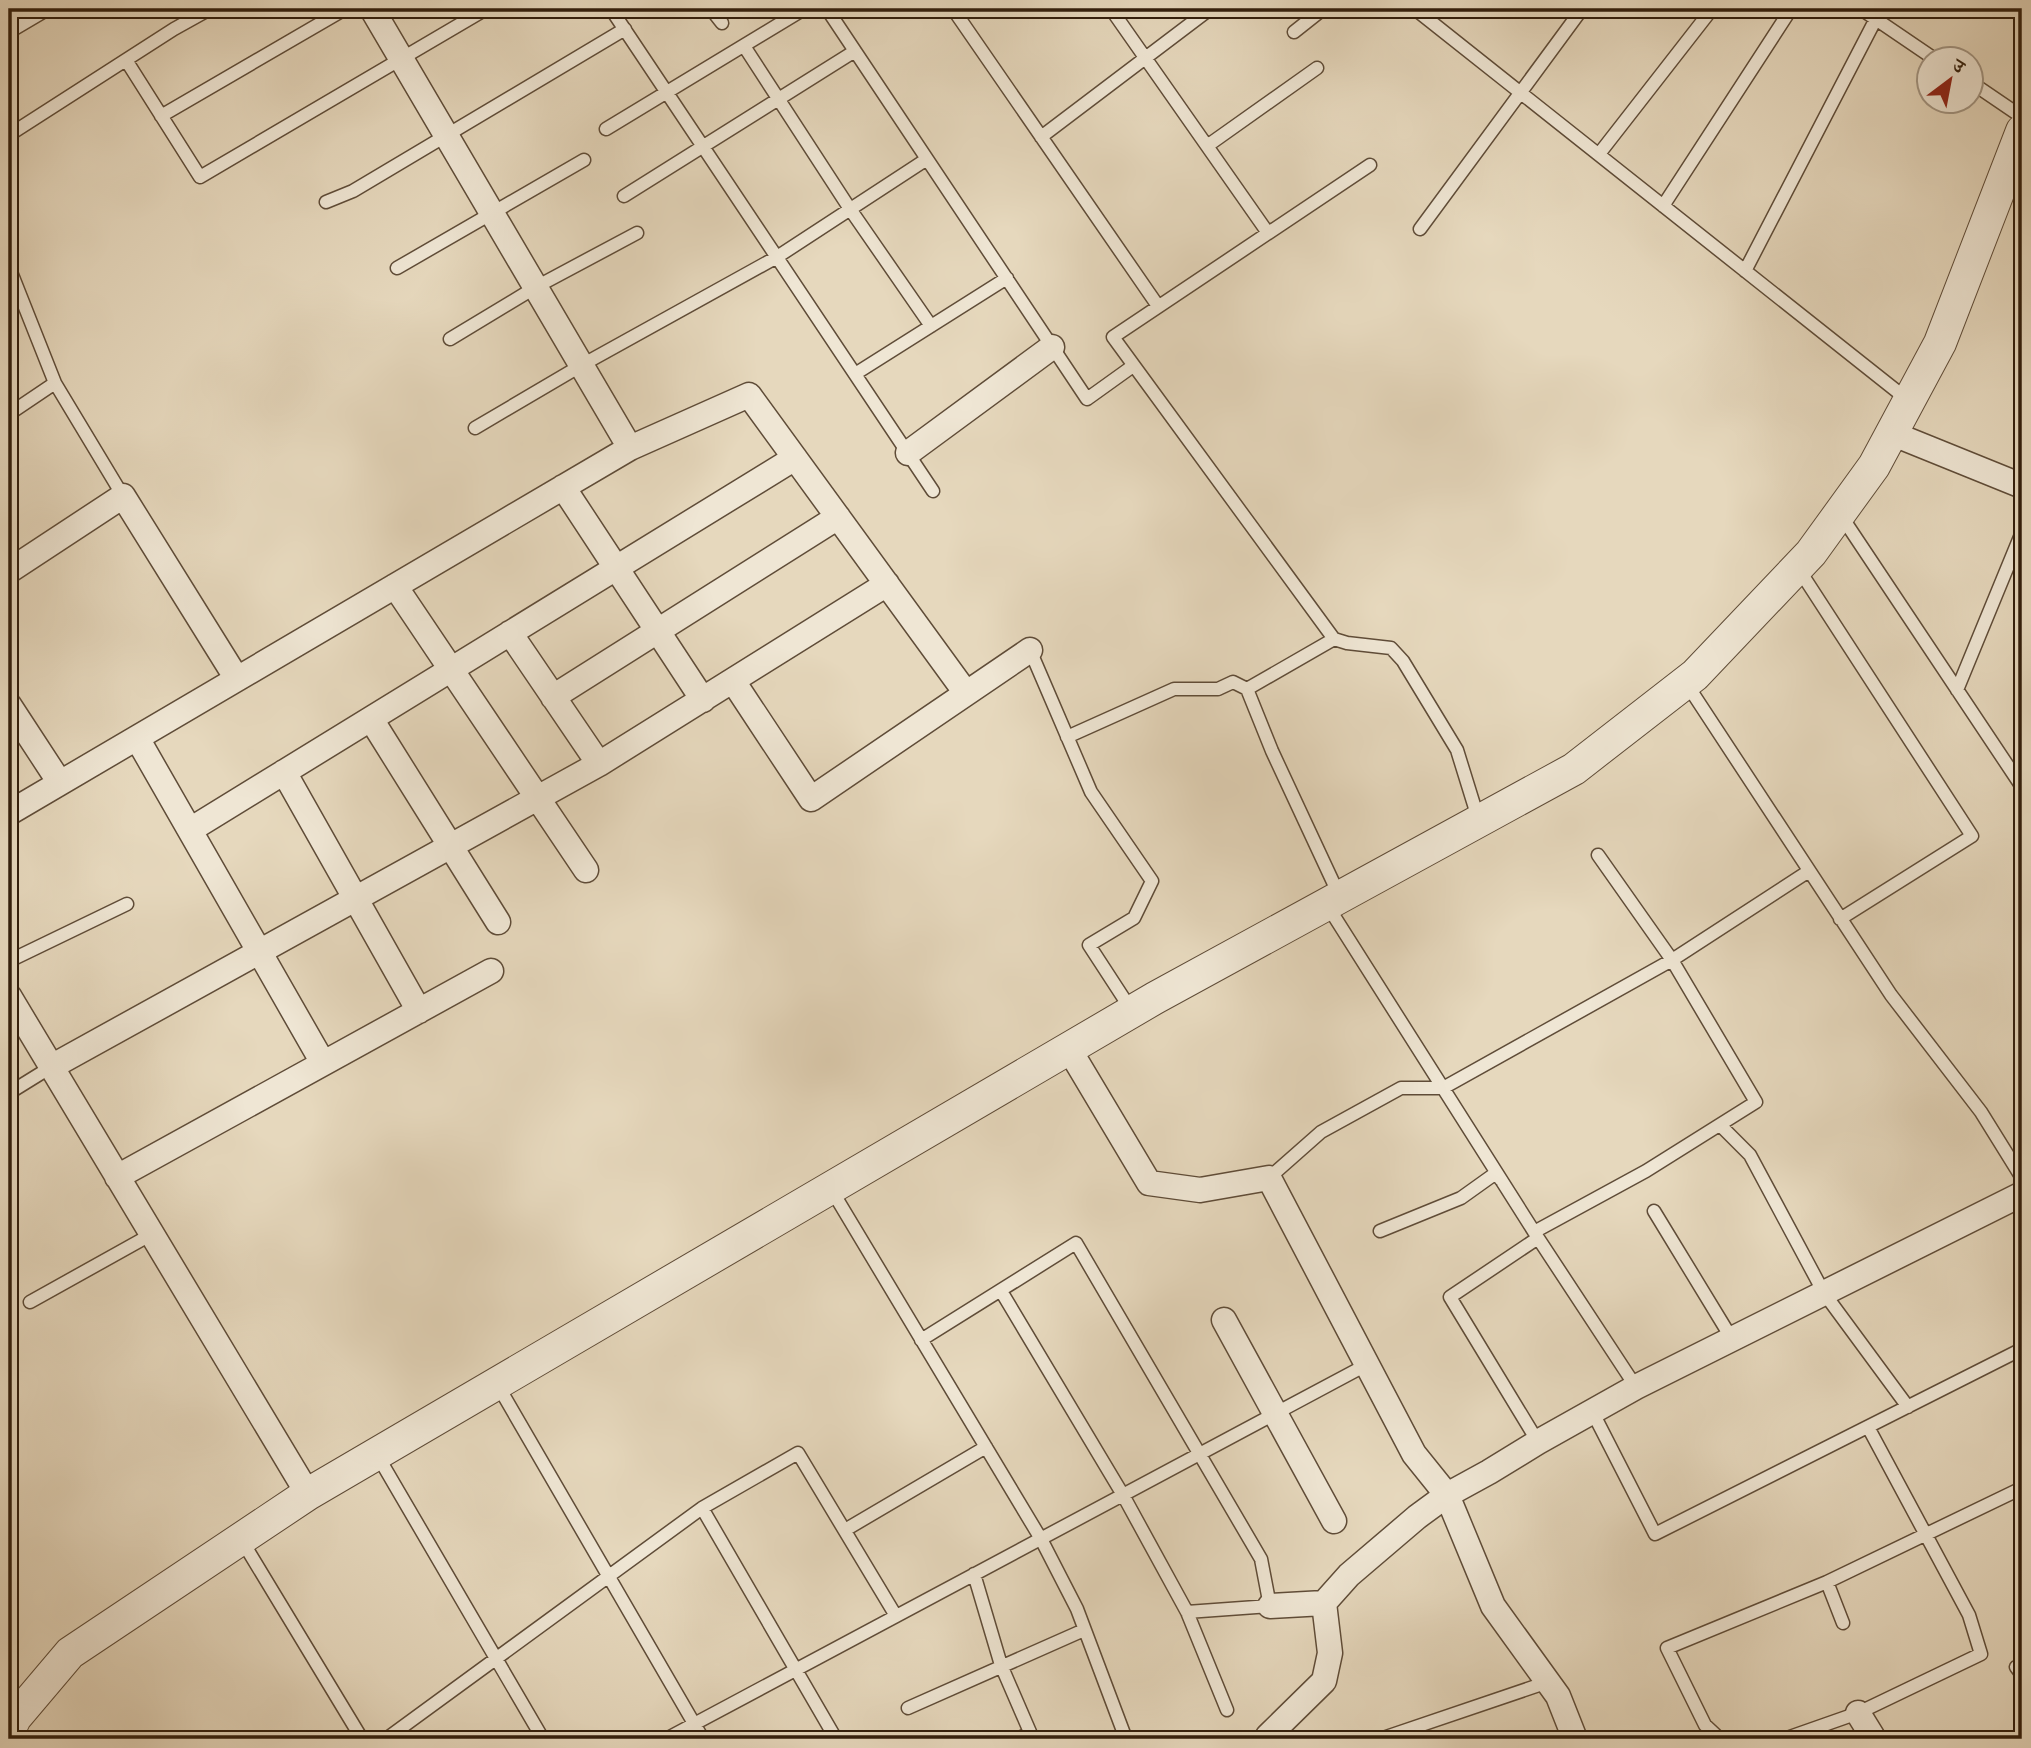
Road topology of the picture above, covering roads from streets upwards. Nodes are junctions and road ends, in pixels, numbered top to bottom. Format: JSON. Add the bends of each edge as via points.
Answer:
{"nodes":[{"id":1,"x":372,"y":9,"type":"edge"},
{"id":2,"x":2022,"y":131,"type":"edge"},
{"id":3,"x":1052,"y":346,"type":"road end"},
{"id":4,"x":1891,"y":433,"type":"junction"},
{"id":5,"x":630,"y":447,"type":"junction"},
{"id":6,"x":908,"y":453,"type":"road end"},
{"id":7,"x":795,"y":458,"type":"junction"},
{"id":8,"x":2022,"y":486,"type":"edge"},
{"id":9,"x":563,"y":487,"type":"junction"},
{"id":10,"x":838,"y":517,"type":"junction"},
{"id":11,"x":616,"y":568,"type":"junction"},
{"id":12,"x":9,"y":571,"type":"edge"},
{"id":13,"x":887,"y":584,"type":"junction"},
{"id":14,"x":395,"y":586,"type":"junction"},
{"id":15,"x":657,"y":631,"type":"junction"},
{"id":16,"x":509,"y":634,"type":"junction"},
{"id":17,"x":1030,"y":650,"type":"road end"},
{"id":18,"x":451,"y":670,"type":"junction"},
{"id":19,"x":237,"y":679,"type":"junction"},
{"id":20,"x":733,"y":681,"type":"junction"},
{"id":21,"x":966,"y":693,"type":"junction"},
{"id":22,"x":553,"y":696,"type":"junction"},
{"id":23,"x":703,"y":700,"type":"junction"},
{"id":24,"x":9,"y":705,"type":"edge"},
{"id":25,"x":371,"y":719,"type":"junction"},
{"id":26,"x":137,"y":738,"type":"junction"},
{"id":27,"x":599,"y":764,"type":"junction"},
{"id":28,"x":284,"y":772,"type":"junction"},
{"id":29,"x":60,"y":783,"type":"junction"},
{"id":30,"x":537,"y":798,"type":"junction"},
{"id":31,"x":9,"y":813,"type":"edge"},
{"id":32,"x":190,"y":830,"type":"junction"},
{"id":33,"x":451,"y":846,"type":"junction"},
{"id":34,"x":586,"y":870,"type":"dead end"},
{"id":35,"x":356,"y":899,"type":"junction"},
{"id":36,"x":498,"y":922,"type":"dead end"},
{"id":37,"x":260,"y":952,"type":"junction"},
{"id":38,"x":491,"y":971,"type":"dead end"},
{"id":39,"x":9,"y":996,"type":"edge"},
{"id":40,"x":419,"y":1011,"type":"junction"},
{"id":41,"x":1069,"y":1049,"type":"junction"},
{"id":42,"x":323,"y":1063,"type":"junction"},
{"id":43,"x":51,"y":1067,"type":"junction"},
{"id":44,"x":117,"y":1177,"type":"junction"},
{"id":45,"x":2022,"y":1194,"type":"edge"},
{"id":46,"x":1224,"y":1320,"type":"dead end"},
{"id":47,"x":308,"y":1493,"type":"junction"},
{"id":48,"x":1447,"y":1495,"type":"junction"},
{"id":49,"x":1334,"y":1521,"type":"dead end"},
{"id":50,"x":1324,"y":1603,"type":"junction"},
{"id":51,"x":1270,"y":1606,"type":"road end"},
{"id":52,"x":1858,"y":1713,"type":"road end"},
{"id":53,"x":9,"y":1731,"type":"edge"},
{"id":54,"x":1268,"y":1739,"type":"edge"},
{"id":55,"x":1575,"y":1739,"type":"edge"},
{"id":56,"x":1874,"y":1739,"type":"edge"}],
"edges":[{"from":1,"to":5,"type":"street"},
{"from":2,"to":4,"type":"street","via":[[1940,343]]},
{"from":3,"to":6,"type":"street"},
{"from":4,"to":8,"type":"street"},
{"from":4,"to":41,"type":"street","via":[[1874,466],[1811,554],[1686,683],[1574,769]]},
{"from":5,"to":7,"type":"street","via":[[749,395]]},
{"from":5,"to":9,"type":"street"},
{"from":7,"to":10,"type":"street"},
{"from":7,"to":11,"type":"street"},
{"from":9,"to":11,"type":"street"},
{"from":9,"to":14,"type":"street"},
{"from":10,"to":13,"type":"street"},
{"from":10,"to":15,"type":"street"},
{"from":11,"to":15,"type":"street"},
{"from":11,"to":16,"type":"street"},
{"from":12,"to":19,"type":"street","via":[[123,496]]},
{"from":13,"to":20,"type":"street"},
{"from":13,"to":21,"type":"street"},
{"from":14,"to":18,"type":"street"},
{"from":14,"to":19,"type":"street"},
{"from":15,"to":22,"type":"street"},
{"from":15,"to":23,"type":"street"},
{"from":16,"to":18,"type":"street"},
{"from":16,"to":22,"type":"street"},
{"from":17,"to":21,"type":"street"},
{"from":18,"to":25,"type":"street"},
{"from":18,"to":30,"type":"street"},
{"from":19,"to":26,"type":"street"},
{"from":20,"to":21,"type":"street","via":[[811,799]]},
{"from":20,"to":23,"type":"street"},
{"from":22,"to":27,"type":"street"},
{"from":23,"to":27,"type":"street"},
{"from":24,"to":29,"type":"street"},
{"from":25,"to":28,"type":"street"},
{"from":25,"to":33,"type":"street"},
{"from":26,"to":29,"type":"street"},
{"from":26,"to":32,"type":"street"},
{"from":27,"to":30,"type":"street"},
{"from":28,"to":32,"type":"street"},
{"from":28,"to":35,"type":"street"},
{"from":29,"to":31,"type":"street"},
{"from":30,"to":33,"type":"street"},
{"from":30,"to":34,"type":"street"},
{"from":32,"to":37,"type":"street"},
{"from":33,"to":35,"type":"street"},
{"from":33,"to":36,"type":"street"},
{"from":35,"to":37,"type":"street"},
{"from":35,"to":40,"type":"street"},
{"from":37,"to":42,"type":"street"},
{"from":37,"to":43,"type":"street"},
{"from":38,"to":40,"type":"street"},
{"from":39,"to":43,"type":"street"},
{"from":40,"to":42,"type":"street"},
{"from":41,"to":47,"type":"street"},
{"from":41,"to":48,"type":"street","via":[[1149,1183],[1200,1190],[1269,1178],[1414,1454]]},
{"from":42,"to":44,"type":"street"},
{"from":43,"to":44,"type":"street"},
{"from":44,"to":47,"type":"street"},
{"from":45,"to":48,"type":"street","via":[[1636,1387]]},
{"from":46,"to":49,"type":"street"},
{"from":47,"to":53,"type":"street","via":[[70,1653]]},
{"from":48,"to":50,"type":"street","via":[[1349,1575]]},
{"from":48,"to":55,"type":"street","via":[[1493,1606],[1558,1696]]},
{"from":50,"to":51,"type":"street"},
{"from":50,"to":54,"type":"street","via":[[1330,1653],[1324,1681]]},
{"from":52,"to":56,"type":"street"}]}
